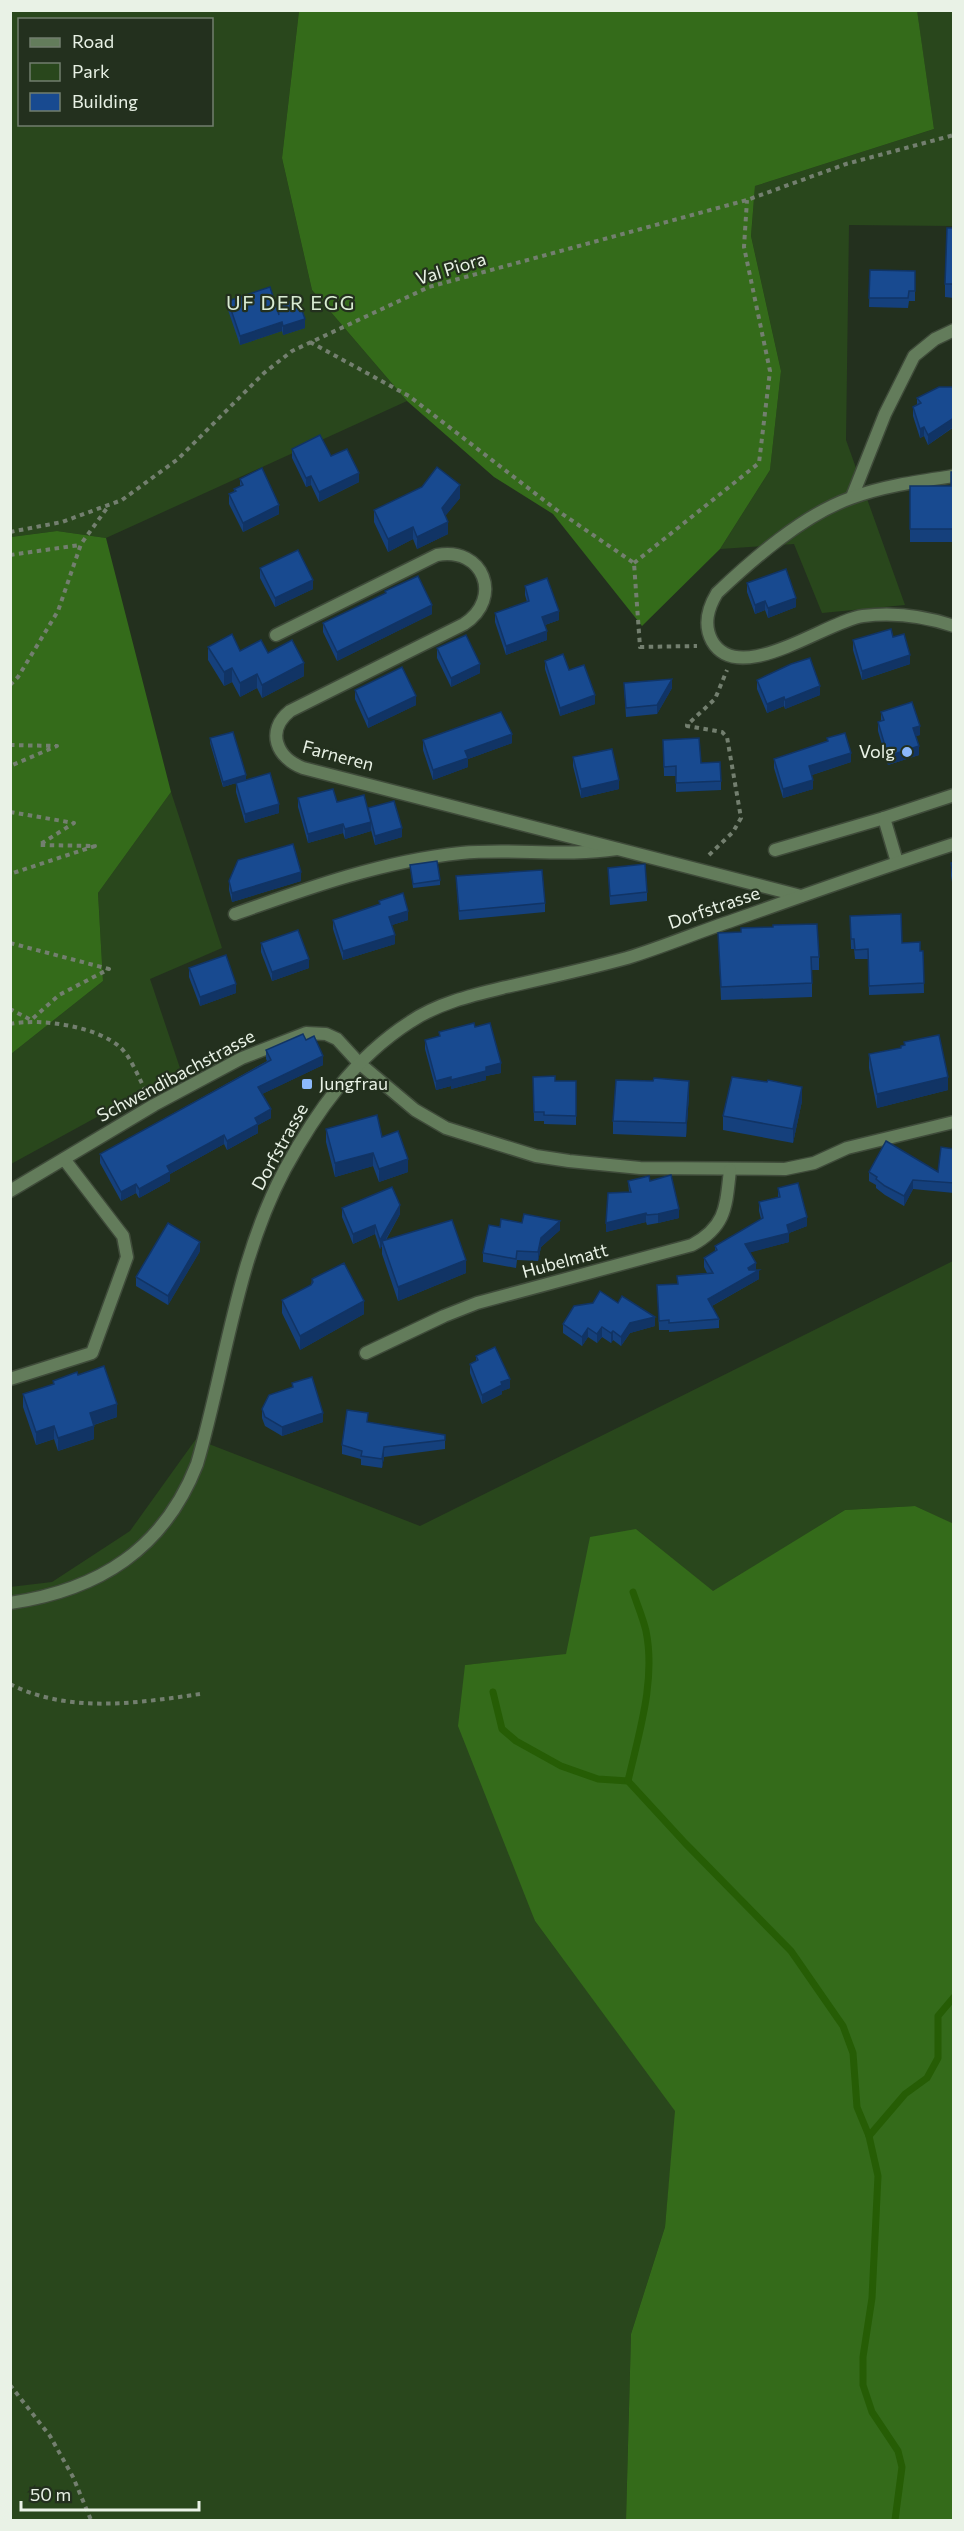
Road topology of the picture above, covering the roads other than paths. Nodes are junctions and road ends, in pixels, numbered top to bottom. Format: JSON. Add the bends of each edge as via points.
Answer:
{"nodes":[{"id":1,"x":954,"y":330,"type":"edge"},
{"id":2,"x":954,"y":476,"type":"edge"},
{"id":3,"x":852,"y":497,"type":"junction"},
{"id":4,"x":954,"y":626,"type":"edge"},
{"id":5,"x":276,"y":635,"type":"dead end"},
{"id":6,"x":954,"y":795,"type":"edge"},
{"id":7,"x":884,"y":818,"type":"junction"},
{"id":8,"x":954,"y":844,"type":"edge"},
{"id":9,"x":621,"y":849,"type":"junction"},
{"id":10,"x":775,"y":850,"type":"dead end"},
{"id":11,"x":897,"y":862,"type":"junction"},
{"id":12,"x":801,"y":896,"type":"junction"},
{"id":13,"x":235,"y":914,"type":"dead end"},
{"id":14,"x":358,"y":1063,"type":"junction"},
{"id":15,"x":954,"y":1122,"type":"edge"},
{"id":16,"x":64,"y":1159,"type":"junction"},
{"id":17,"x":730,"y":1170,"type":"junction"},
{"id":18,"x":10,"y":1191,"type":"edge"},
{"id":19,"x":366,"y":1353,"type":"dead end"},
{"id":20,"x":10,"y":1379,"type":"edge"},
{"id":21,"x":10,"y":1603,"type":"edge"}],
"edges":[{"from":1,"to":3,"type":"street","via":[[934,339],[914,356],[885,414]]},
{"from":2,"to":3,"type":"street"},
{"from":3,"to":4,"type":"street","via":[[796,528],[717,594],[710,604],[707,621],[716,646],[743,658],[768,654],[844,620],[862,616],[915,616]]},
{"from":5,"to":9,"type":"street","name":"Farneren","via":[[437,555],[464,557],[478,569],[485,584],[484,601],[472,619],[290,711],[278,726],[280,752],[303,768]]},
{"from":6,"to":7,"type":"street"},
{"from":7,"to":10,"type":"street"},
{"from":7,"to":11,"type":"street"},
{"from":8,"to":11,"type":"street","name":"Dorfstrasse"},
{"from":9,"to":12,"type":"street","name":"Farneren"},
{"from":9,"to":13,"type":"street","via":[[461,853],[431,858],[313,886]]},
{"from":11,"to":12,"type":"street","name":"Dorfstrasse"},
{"from":12,"to":14,"type":"street","name":"Dorfstrasse","via":[[627,958],[470,996],[437,1008],[411,1021]]},
{"from":14,"to":16,"type":"street","name":"Schwendibachstrasse","via":[[332,1036],[306,1033],[242,1058]]},
{"from":14,"to":17,"type":"street","via":[[423,1115],[446,1128],[491,1143],[537,1156],[587,1163]]},
{"from":14,"to":21,"type":"street","name":"Dorfstrasse","via":[[309,1129],[270,1199],[236,1303],[197,1464],[176,1508],[144,1545],[105,1574],[60,1593]]},
{"from":15,"to":17,"type":"street","via":[[847,1148],[814,1163],[785,1169]]},
{"from":16,"to":18,"type":"street","name":"Schwendibachstrasse"},
{"from":16,"to":20,"type":"street","via":[[123,1236],[127,1257],[93,1353]]},
{"from":17,"to":19,"type":"street","name":"Hubelmatt","via":[[722,1219],[692,1245],[477,1303]]}]}
